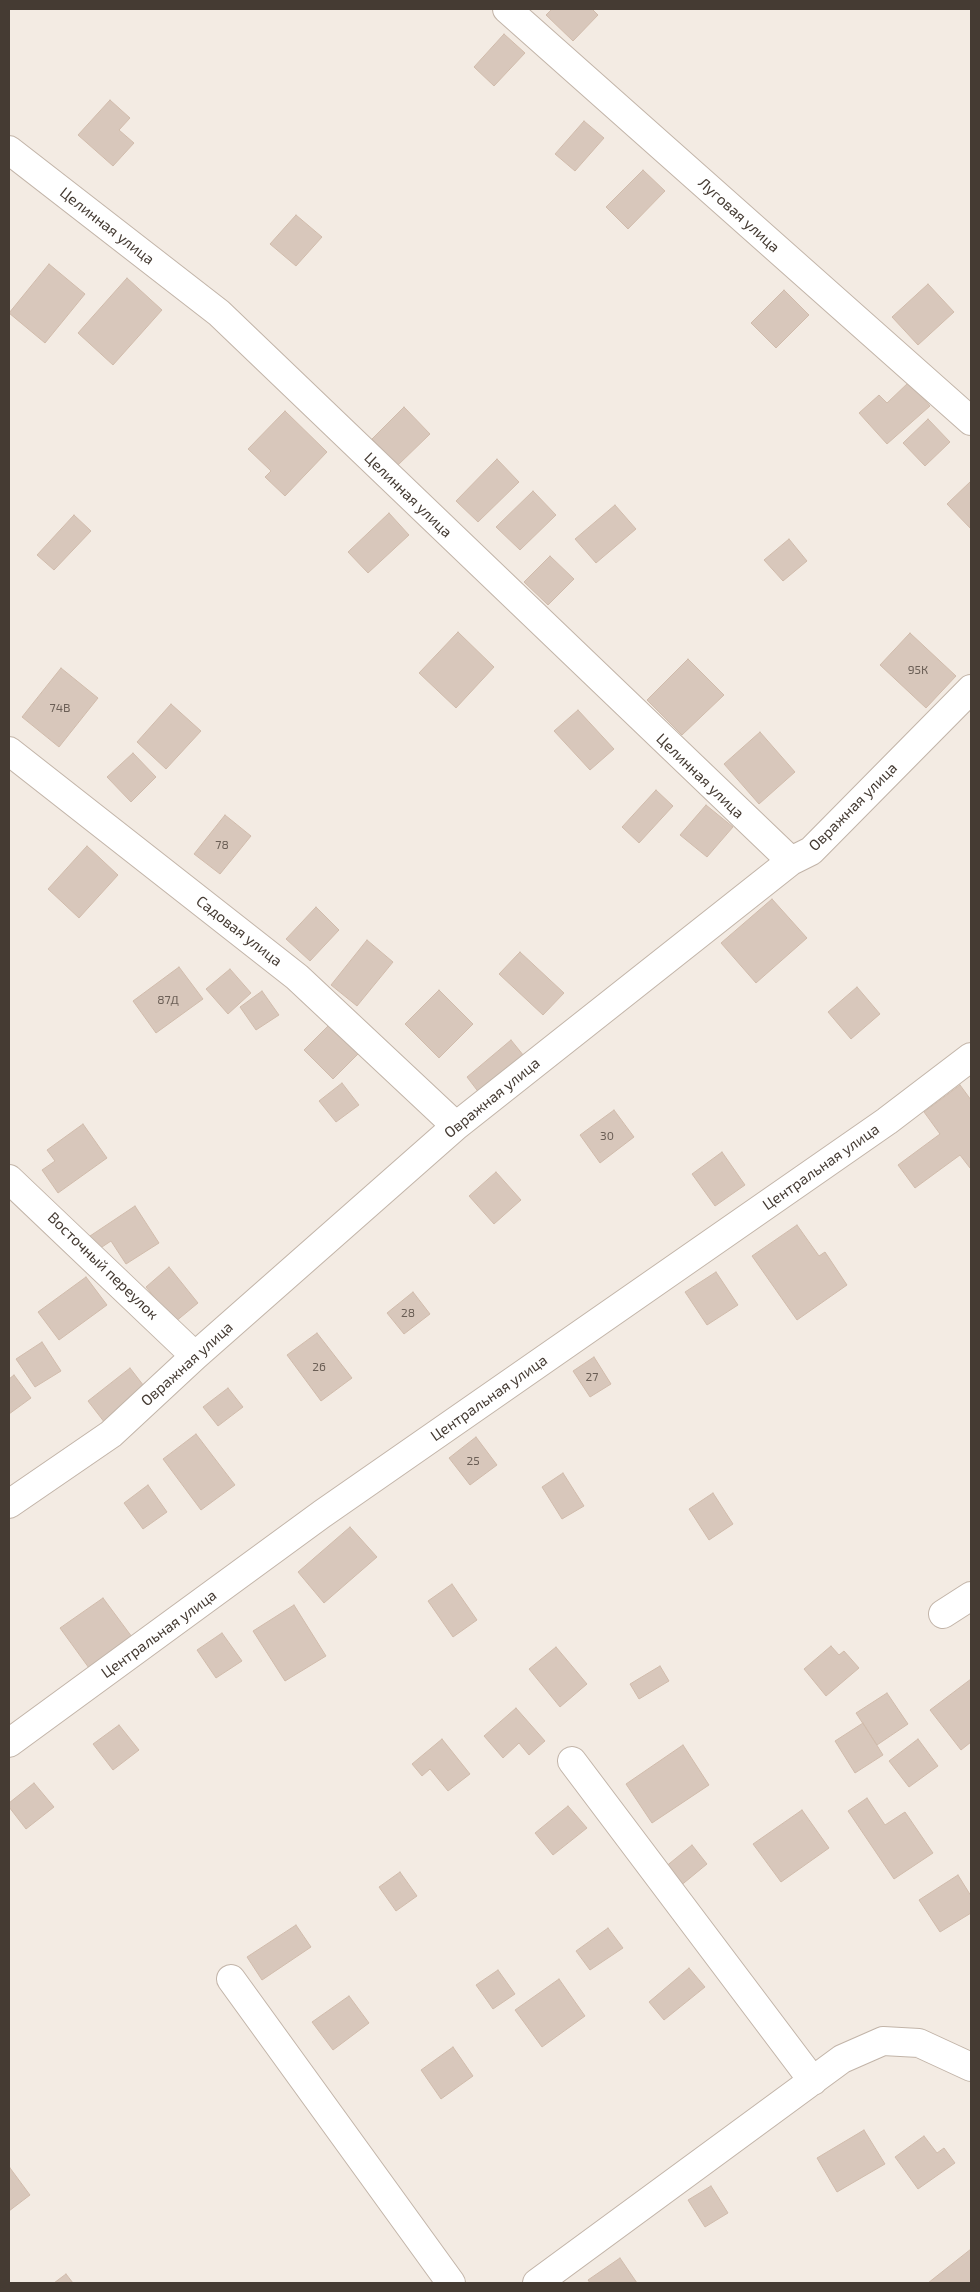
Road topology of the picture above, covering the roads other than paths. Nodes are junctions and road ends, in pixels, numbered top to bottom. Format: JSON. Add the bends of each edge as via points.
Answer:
{"nodes":[{"id":1,"x":507,"y":9,"type":"edge"},
{"id":2,"x":9,"y":150,"type":"edge"},
{"id":3,"x":971,"y":421,"type":"edge"},
{"id":4,"x":971,"y":688,"type":"edge"},
{"id":5,"x":9,"y":750,"type":"edge"},
{"id":6,"x":791,"y":861,"type":"junction"},
{"id":7,"x":971,"y":1057,"type":"edge"},
{"id":8,"x":456,"y":1126,"type":"junction"},
{"id":9,"x":9,"y":1178,"type":"edge"},
{"id":10,"x":195,"y":1356,"type":"junction"},
{"id":11,"x":9,"y":1504,"type":"edge"},
{"id":12,"x":971,"y":1596,"type":"edge"},
{"id":13,"x":943,"y":1614,"type":"dead end"},
{"id":14,"x":9,"y":1743,"type":"edge"},
{"id":15,"x":572,"y":1761,"type":"dead end"},
{"id":16,"x":231,"y":1979,"type":"dead end"},
{"id":17,"x":971,"y":2067,"type":"edge"},
{"id":18,"x":813,"y":2081,"type":"junction"},
{"id":19,"x":451,"y":2283,"type":"edge"},
{"id":20,"x":537,"y":2283,"type":"edge"}],
"edges":[{"from":1,"to":3,"type":"street","name":"Луговая улица"},
{"from":2,"to":6,"type":"street","name":"Целинная улица","via":[[219,313]]},
{"from":4,"to":6,"type":"street","name":"Овражная улица","via":[[811,851]]},
{"from":5,"to":8,"type":"street","name":"Садовая улица","via":[[297,977]]},
{"from":6,"to":8,"type":"street","name":"Овражная улица"},
{"from":7,"to":14,"type":"street","name":"Центральная улица","via":[[887,1121],[322,1514]]},
{"from":8,"to":10,"type":"street","name":"Овражная улица"},
{"from":9,"to":10,"type":"street","name":"Восточный переулок"},
{"from":10,"to":11,"type":"street","name":"Овражная улица","via":[[111,1434]]},
{"from":12,"to":13,"type":"street"},
{"from":15,"to":18,"type":"street"},
{"from":16,"to":19,"type":"street"},
{"from":17,"to":18,"type":"street","via":[[919,2043],[883,2041],[842,2059]]},
{"from":18,"to":20,"type":"street"}]}
